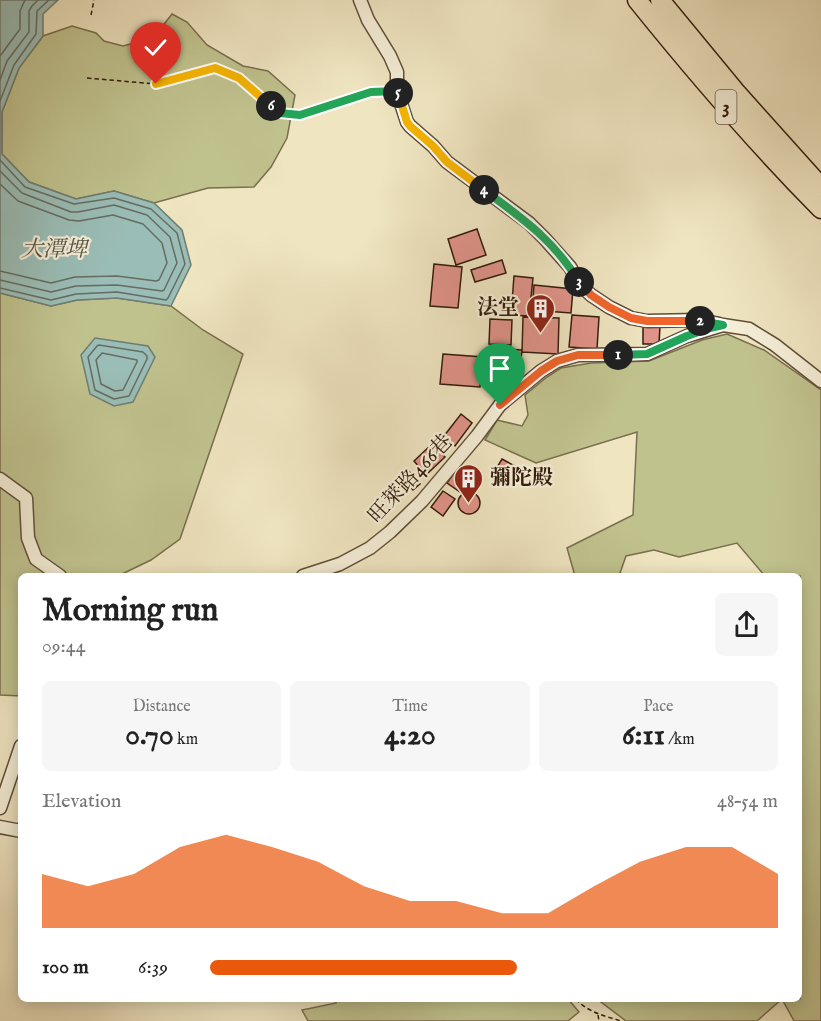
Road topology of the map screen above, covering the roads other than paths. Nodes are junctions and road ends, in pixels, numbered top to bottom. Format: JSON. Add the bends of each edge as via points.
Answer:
{"nodes":[{"id":1,"x":360,"y":0,"type":"edge"},
{"id":2,"x":637,"y":0,"type":"edge"},
{"id":3,"x":660,"y":0,"type":"edge"},
{"id":4,"x":821,"y":186,"type":"edge"},
{"id":5,"x":821,"y":209,"type":"edge"},
{"id":6,"x":723,"y":325,"type":"junction"},
{"id":7,"x":821,"y":381,"type":"edge"},
{"id":8,"x":0,"y":478,"type":"edge"},
{"id":9,"x":56,"y":573,"type":"edge"},
{"id":10,"x":312,"y":573,"type":"edge"},
{"id":11,"x":18,"y":755,"type":"edge"},
{"id":12,"x":0,"y":808,"type":"edge"},
{"id":13,"x":0,"y":827,"type":"edge"},
{"id":14,"x":18,"y":830,"type":"edge"}],
"edges":[{"from":1,"to":6,"type":"lane","via":[[397,72],[397,91],[410,126],[447,162],[529,223],[591,295],[631,318],[697,320]]},
{"from":2,"to":5,"type":"highway","number":"3","via":[[695,71]]},
{"from":3,"to":4,"type":"highway","number":"3"},
{"from":6,"to":7,"type":"lane","name":"旺萊路466巷","via":[[749,329]]},
{"from":6,"to":10,"type":"lane","name":"旺萊路466巷","via":[[647,354],[578,355],[557,361],[500,405],[422,501],[390,532],[340,564]]},
{"from":8,"to":9,"type":"lane","via":[[26,498],[28,538],[36,559]]},
{"from":11,"to":12,"type":"lane"},
{"from":13,"to":14,"type":"lane"}]}
